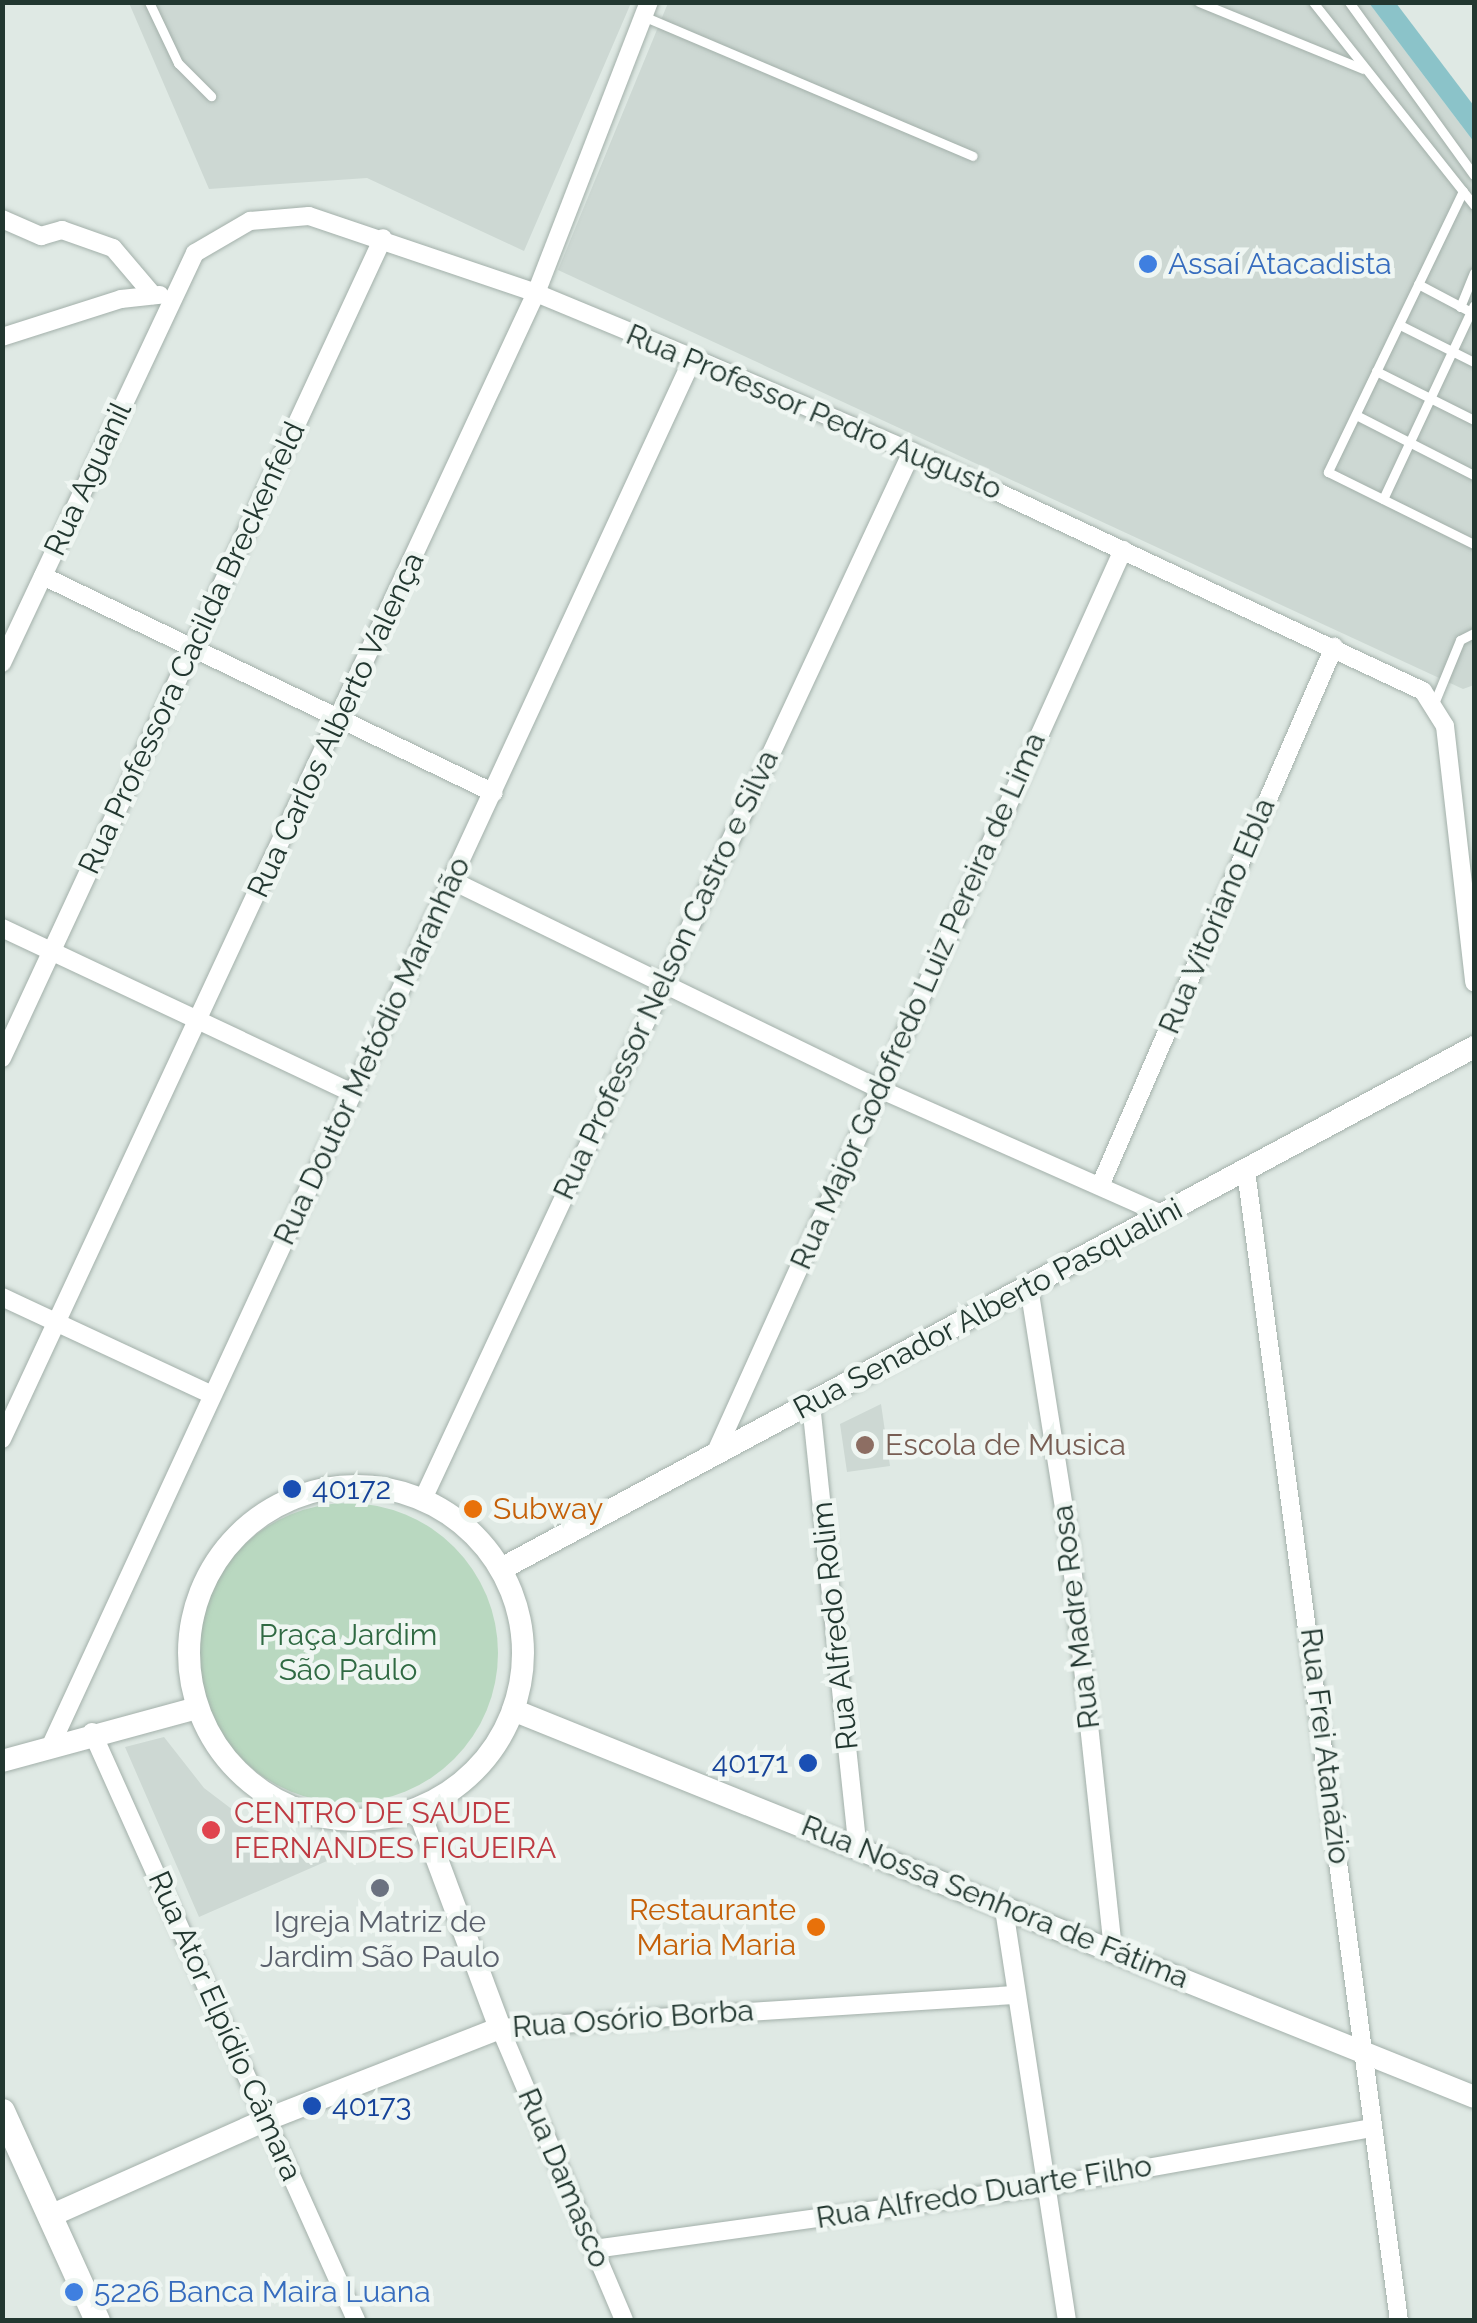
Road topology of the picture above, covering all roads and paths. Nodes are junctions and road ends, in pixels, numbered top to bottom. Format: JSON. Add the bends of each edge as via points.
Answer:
{"nodes":[{"id":1,"x":148,"y":2,"type":"edge"},
{"id":2,"x":1199,"y":2,"type":"edge"},
{"id":3,"x":1314,"y":2,"type":"edge"},
{"id":4,"x":1349,"y":2,"type":"edge"},
{"id":5,"x":646,"y":9,"type":"edge"},
{"id":6,"x":1365,"y":70,"type":"junction"},
{"id":7,"x":211,"y":96,"type":"dead end"},
{"id":8,"x":973,"y":156,"type":"dead end"},
{"id":9,"x":1474,"y":175,"type":"edge"},
{"id":10,"x":1463,"y":191,"type":"junction"},
{"id":11,"x":1474,"y":205,"type":"edge"},
{"id":12,"x":2,"y":219,"type":"edge"},
{"id":13,"x":383,"y":238,"type":"junction"},
{"id":14,"x":1474,"y":273,"type":"edge"},
{"id":15,"x":1418,"y":284,"type":"junction"},
{"id":16,"x":162,"y":294,"type":"junction"},
{"id":17,"x":536,"y":294,"type":"junction"},
{"id":18,"x":1460,"y":306,"type":"junction"},
{"id":19,"x":1473,"y":310,"type":"edge"},
{"id":20,"x":1400,"y":325,"type":"junction"},
{"id":21,"x":2,"y":337,"type":"edge"},
{"id":22,"x":1452,"y":351,"type":"junction"},
{"id":23,"x":692,"y":358,"type":"junction"},
{"id":24,"x":1474,"y":362,"type":"edge"},
{"id":25,"x":1376,"y":371,"type":"junction"},
{"id":26,"x":1430,"y":398,"type":"junction"},
{"id":27,"x":1356,"y":415,"type":"junction"},
{"id":28,"x":1474,"y":420,"type":"edge"},
{"id":29,"x":1410,"y":442,"type":"junction"},
{"id":30,"x":912,"y":452,"type":"junction"},
{"id":31,"x":1474,"y":475,"type":"edge"},
{"id":32,"x":1383,"y":499,"type":"junction"},
{"id":33,"x":1474,"y":544,"type":"edge"},
{"id":34,"x":1123,"y":550,"type":"junction"},
{"id":35,"x":43,"y":576,"type":"junction"},
{"id":36,"x":1474,"y":632,"type":"edge"},
{"id":37,"x":193,"y":644,"type":"junction"},
{"id":38,"x":1334,"y":647,"type":"junction"},
{"id":39,"x":2,"y":663,"type":"edge"},
{"id":40,"x":1434,"y":701,"type":"junction"},
{"id":41,"x":339,"y":718,"type":"junction"},
{"id":42,"x":493,"y":794,"type":"junction"},
{"id":43,"x":451,"y":880,"type":"junction"},
{"id":44,"x":2,"y":928,"type":"edge"},
{"id":45,"x":52,"y":950,"type":"junction"},
{"id":46,"x":1474,"y":982,"type":"edge"},
{"id":47,"x":662,"y":986,"type":"junction"},
{"id":48,"x":198,"y":1020,"type":"junction"},
{"id":49,"x":1474,"y":1047,"type":"edge"},
{"id":50,"x":2,"y":1058,"type":"edge"},
{"id":51,"x":875,"y":1087,"type":"junction"},
{"id":52,"x":352,"y":1094,"type":"junction"},
{"id":53,"x":1246,"y":1172,"type":"junction"},
{"id":54,"x":1100,"y":1186,"type":"junction"},
{"id":55,"x":1162,"y":1214,"type":"junction"},
{"id":56,"x":1029,"y":1287,"type":"junction"},
{"id":57,"x":2,"y":1297,"type":"edge"},
{"id":58,"x":57,"y":1321,"type":"junction"},
{"id":59,"x":210,"y":1394,"type":"junction"},
{"id":60,"x":810,"y":1404,"type":"junction"},
{"id":61,"x":2,"y":1439,"type":"edge"},
{"id":62,"x":716,"y":1454,"type":"junction"},
{"id":63,"x":423,"y":1500,"type":"junction"},
{"id":64,"x":501,"y":1569,"type":"junction"},
{"id":65,"x":197,"y":1708,"type":"junction"},
{"id":66,"x":513,"y":1710,"type":"junction"},
{"id":67,"x":92,"y":1732,"type":"junction"},
{"id":68,"x":51,"y":1745,"type":"junction"},
{"id":69,"x":2,"y":1761,"type":"edge"},
{"id":70,"x":419,"y":1811,"type":"junction"},
{"id":71,"x":858,"y":1848,"type":"junction"},
{"id":72,"x":1004,"y":1909,"type":"junction"},
{"id":73,"x":1113,"y":1947,"type":"junction"},
{"id":74,"x":1014,"y":1995,"type":"junction"},
{"id":75,"x":500,"y":2028,"type":"junction"},
{"id":76,"x":1362,"y":2051,"type":"junction"},
{"id":77,"x":1474,"y":2098,"type":"edge"},
{"id":78,"x":2,"y":2110,"type":"edge"},
{"id":79,"x":268,"y":2119,"type":"junction"},
{"id":80,"x":1372,"y":2128,"type":"junction"},
{"id":81,"x":1046,"y":2186,"type":"junction"},
{"id":82,"x":50,"y":2216,"type":"junction"},
{"id":83,"x":594,"y":2249,"type":"junction"},
{"id":84,"x":98,"y":2320,"type":"edge"},
{"id":85,"x":356,"y":2320,"type":"edge"},
{"id":86,"x":624,"y":2320,"type":"edge"},
{"id":87,"x":1067,"y":2320,"type":"edge"},
{"id":88,"x":1399,"y":2320,"type":"edge"}],
"edges":[{"from":1,"to":7,"type":"lane","via":[[178,64]]},
{"from":2,"to":6,"type":"lane"},
{"from":3,"to":6,"type":"lane"},
{"from":4,"to":9,"type":"lane"},
{"from":5,"to":8,"type":"lane"},
{"from":5,"to":17,"type":"street","name":"Rua Carlos Alberto Valença"},
{"from":6,"to":10,"type":"lane"},
{"from":10,"to":11,"type":"lane"},
{"from":10,"to":15,"type":"lane"},
{"from":12,"to":16,"type":"street","via":[[41,236],[62,230],[113,248]]},
{"from":13,"to":16,"type":"street","name":"Rua Professor Pedro Augusto","via":[[309,216],[250,221],[195,253]]},
{"from":13,"to":17,"type":"street","name":"Rua Professor Pedro Augusto"},
{"from":13,"to":37,"type":"street","name":"Rua Professora Cacilda Breckenfeld"},
{"from":14,"to":18,"type":"lane"},
{"from":15,"to":18,"type":"lane"},
{"from":15,"to":20,"type":"lane"},
{"from":16,"to":21,"type":"street","via":[[47,318]]},
{"from":16,"to":35,"type":"street","name":"Rua Aguanil"},
{"from":17,"to":23,"type":"street","name":"Rua Professor Pedro Augusto"},
{"from":17,"to":41,"type":"street","name":"Rua Carlos Alberto Valença"},
{"from":18,"to":19,"type":"lane"},
{"from":19,"to":22,"type":"lane"},
{"from":20,"to":22,"type":"lane"},
{"from":20,"to":25,"type":"lane"},
{"from":22,"to":24,"type":"lane"},
{"from":22,"to":26,"type":"lane"},
{"from":23,"to":30,"type":"street","name":"Rua Professor Pedro Augusto"},
{"from":23,"to":42,"type":"street","name":"Rua Doutor Metódio Maranhão"},
{"from":25,"to":26,"type":"lane"},
{"from":25,"to":27,"type":"lane"},
{"from":26,"to":28,"type":"lane"},
{"from":26,"to":29,"type":"lane"},
{"from":27,"to":29,"type":"lane"},
{"from":27,"to":32,"type":"lane","via":[[1328,472]]},
{"from":29,"to":31,"type":"lane"},
{"from":29,"to":32,"type":"lane"},
{"from":30,"to":34,"type":"street","name":"Rua Professor Pedro Augusto"},
{"from":30,"to":47,"type":"street","name":"Rua Professor Nelson Castro e Silva"},
{"from":32,"to":33,"type":"lane"},
{"from":34,"to":38,"type":"street","name":"Rua Professor Pedro Augusto"},
{"from":34,"to":51,"type":"street","name":"Rua Major Godofredo Luiz Pereira de Lima"},
{"from":35,"to":37,"type":"street"},
{"from":35,"to":39,"type":"street","name":"Rua Aguanil"},
{"from":36,"to":40,"type":"lane","via":[[1460,640]]},
{"from":37,"to":41,"type":"street"},
{"from":37,"to":45,"type":"street","name":"Rua Professora Cacilda Breckenfeld"},
{"from":38,"to":40,"type":"street","name":"Rua Professor Pedro Augusto"},
{"from":38,"to":54,"type":"street","name":"Rua Vitoriano Ebla"},
{"from":40,"to":46,"type":"street","via":[[1445,726]]},
{"from":41,"to":42,"type":"street"},
{"from":41,"to":48,"type":"street","name":"Rua Carlos Alberto Valença"},
{"from":42,"to":43,"type":"street","name":"Rua Doutor Metódio Maranhão"},
{"from":43,"to":47,"type":"street"},
{"from":43,"to":52,"type":"street","name":"Rua Doutor Metódio Maranhão"},
{"from":44,"to":45,"type":"street"},
{"from":45,"to":48,"type":"street"},
{"from":45,"to":50,"type":"street","name":"Rua Professora Cacilda Breckenfeld"},
{"from":47,"to":51,"type":"street"},
{"from":47,"to":63,"type":"street","name":"Rua Professor Nelson Castro e Silva"},
{"from":48,"to":52,"type":"street"},
{"from":48,"to":58,"type":"street","name":"Rua Carlos Alberto Valença"},
{"from":49,"to":53,"type":"street","name":"Rua Senador Alberto Pasqualini"},
{"from":51,"to":54,"type":"street"},
{"from":51,"to":62,"type":"street","name":"Rua Major Godofredo Luiz Pereira de Lima"},
{"from":52,"to":59,"type":"street","name":"Rua Doutor Metódio Maranhão"},
{"from":53,"to":55,"type":"street","name":"Rua Senador Alberto Pasqualini"},
{"from":53,"to":76,"type":"street","name":"Rua Frei Atanázio"},
{"from":54,"to":55,"type":"street"},
{"from":55,"to":56,"type":"street","name":"Rua Senador Alberto Pasqualini"},
{"from":56,"to":60,"type":"street","name":"Rua Senador Alberto Pasqualini"},
{"from":56,"to":73,"type":"street","name":"Rua Madre Rosa","via":[[1070,1547]]},
{"from":57,"to":58,"type":"street"},
{"from":58,"to":59,"type":"street"},
{"from":58,"to":61,"type":"street","name":"Rua Carlos Alberto Valença"},
{"from":59,"to":68,"type":"street","name":"Rua Doutor Metódio Maranhão"},
{"from":60,"to":62,"type":"street","name":"Rua Senador Alberto Pasqualini"},
{"from":60,"to":71,"type":"street","name":"Rua Alfredo Rolim"},
{"from":62,"to":64,"type":"street","name":"Rua Senador Alberto Pasqualini"},
{"from":63,"to":64,"type":"street","via":[[468,1528]]},
{"from":63,"to":65,"type":"street","via":[[383,1485],[322,1488],[275,1507],[236,1535],[202,1582],[190,1618],[187,1656]]},
{"from":64,"to":66,"type":"street","via":[[520,1618],[523,1670]]},
{"from":65,"to":67,"type":"street"},
{"from":65,"to":70,"type":"street","via":[[234,1770],[275,1800],[322,1817],[372,1820]]},
{"from":66,"to":70,"type":"street","via":[[487,1757]]},
{"from":66,"to":71,"type":"street","name":"Rua Nossa Senhora de Fátima"},
{"from":67,"to":68,"type":"street"},
{"from":67,"to":79,"type":"street","name":"Rua Ator Elpídio Câmara"},
{"from":68,"to":69,"type":"street"},
{"from":70,"to":75,"type":"street","name":"Rua Damasco"},
{"from":71,"to":72,"type":"street","name":"Rua Nossa Senhora de Fátima"},
{"from":72,"to":73,"type":"street","name":"Rua Nossa Senhora de Fátima"},
{"from":72,"to":74,"type":"street"},
{"from":73,"to":76,"type":"street","name":"Rua Nossa Senhora de Fátima"},
{"from":74,"to":75,"type":"street","name":"Rua Osório Borba"},
{"from":74,"to":81,"type":"street"},
{"from":75,"to":79,"type":"street","name":"Rua Osório Borba"},
{"from":75,"to":83,"type":"street","name":"Rua Damasco"},
{"from":76,"to":77,"type":"street","name":"Rua Nossa Senhora de Fátima"},
{"from":76,"to":80,"type":"street","name":"Rua Frei Atanázio"},
{"from":78,"to":82,"type":"main road"},
{"from":79,"to":82,"type":"street","name":"Rua Osório Borba"},
{"from":79,"to":85,"type":"street","name":"Rua Ator Elpídio Câmara"},
{"from":80,"to":81,"type":"street","name":"Rua Alfredo Duarte Filho"},
{"from":80,"to":88,"type":"street","name":"Rua Frei Atanázio"},
{"from":81,"to":83,"type":"street","name":"Rua Alfredo Duarte Filho"},
{"from":81,"to":87,"type":"street"},
{"from":82,"to":84,"type":"main road"},
{"from":83,"to":86,"type":"street","name":"Rua Damasco"}]}
